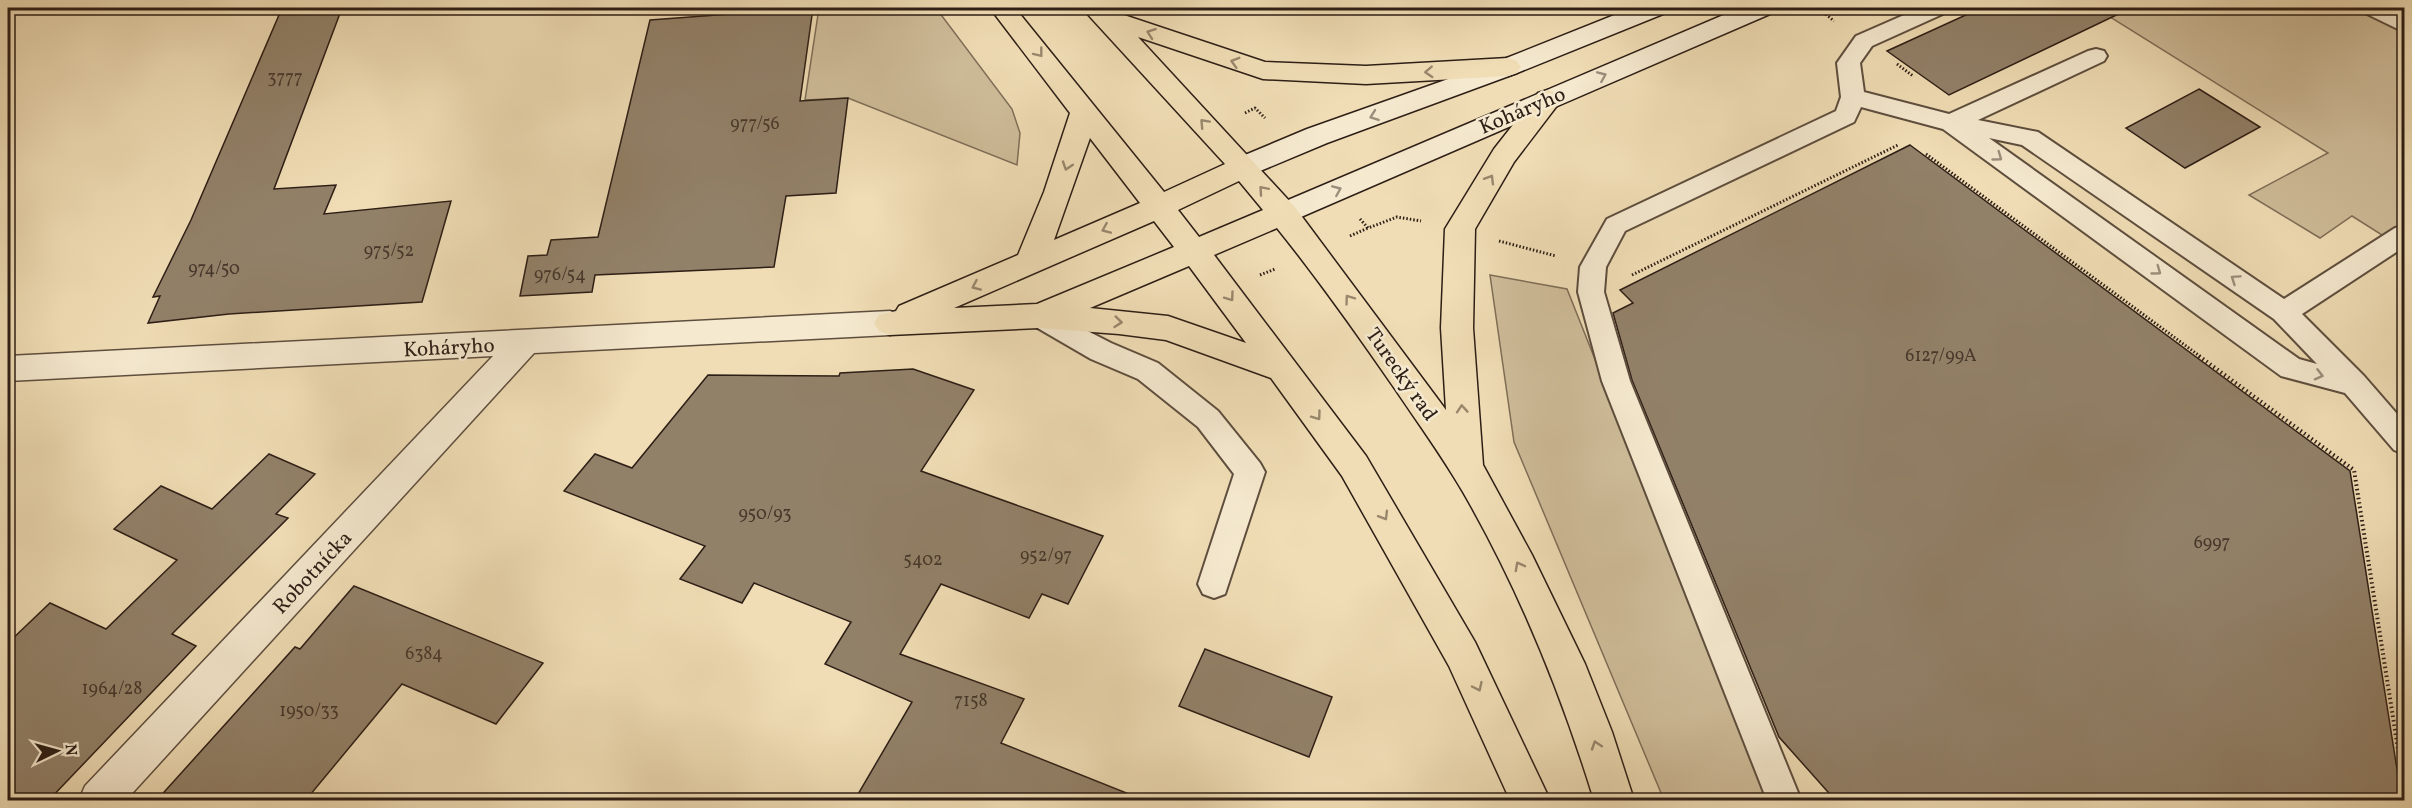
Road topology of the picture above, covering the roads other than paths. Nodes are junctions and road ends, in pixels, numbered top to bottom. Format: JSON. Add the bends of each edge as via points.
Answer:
{"nodes":[{"id":1,"x":1002,"y":8,"type":"edge"},
{"id":2,"x":1654,"y":8,"type":"edge"},
{"id":3,"x":1761,"y":8,"type":"edge"},
{"id":4,"x":1937,"y":8,"type":"edge"},
{"id":5,"x":2373,"y":8,"type":"edge"},
{"id":6,"x":1098,"y":12,"type":"edge"},
{"id":7,"x":2404,"y":25,"type":"edge"},
{"id":8,"x":2096,"y":56,"type":"dead end"},
{"id":9,"x":1508,"y":68,"type":"junction"},
{"id":10,"x":1853,"y":97,"type":"junction"},
{"id":11,"x":1548,"y":99,"type":"junction"},
{"id":12,"x":1085,"y":111,"type":"junction"},
{"id":13,"x":1951,"y":123,"type":"junction"},
{"id":14,"x":1243,"y":167,"type":"junction"},
{"id":15,"x":1160,"y":206,"type":"junction"},
{"id":16,"x":1284,"y":213,"type":"junction"},
{"id":17,"x":2404,"y":235,"type":"edge"},
{"id":18,"x":1193,"y":251,"type":"junction"},
{"id":19,"x":1030,"y":262,"type":"junction"},
{"id":20,"x":2284,"y":312,"type":"junction"},
{"id":21,"x":1039,"y":316,"type":"junction"},
{"id":22,"x":890,"y":323,"type":"junction"},
{"id":23,"x":524,"y":343,"type":"junction"},
{"id":24,"x":8,"y":368,"type":"edge"},
{"id":25,"x":1282,"y":369,"type":"junction"},
{"id":26,"x":2354,"y":384,"type":"junction"},
{"id":27,"x":2404,"y":442,"type":"edge"},
{"id":28,"x":1466,"y":467,"type":"junction"},
{"id":29,"x":1214,"y":584,"type":"dead end"},
{"id":30,"x":99,"y":801,"type":"edge"},
{"id":31,"x":1530,"y":801,"type":"edge"},
{"id":32,"x":1614,"y":801,"type":"edge"},
{"id":33,"x":1784,"y":801,"type":"edge"}],
"edges":[{"from":1,"to":12,"type":"main road","one_way":true},
{"from":2,"to":9,"type":"street"},
{"from":11,"to":3,"type":"street","name":"Koháryho","one_way":true},
{"from":4,"to":10,"type":"lane","via":[[1864,41],[1848,63]]},
{"from":5,"to":7,"type":"lane"},
{"from":9,"to":6,"type":"main road","one_way":true,"via":[[1366,75],[1263,70]]},
{"from":14,"to":6,"type":"main road","name":"Turecký rad","one_way":true},
{"from":8,"to":13,"type":"lane"},
{"from":9,"to":14,"type":"street","one_way":true,"via":[[1317,136]]},
{"from":10,"to":13,"type":"lane","via":[[1917,125]]},
{"from":10,"to":33,"type":"lane","via":[[1846,116],[1616,225],[1593,267],[1591,292],[1616,381]]},
{"from":16,"to":11,"type":"street","name":"Koháryho","one_way":true},
{"from":28,"to":11,"type":"main road","one_way":true,"via":[[1457,328],[1460,229],[1504,156]]},
{"from":12,"to":15,"type":"main road"},
{"from":12,"to":19,"type":"main road","one_way":true},
{"from":20,"to":13,"type":"lane","one_way":true,"via":[[2029,138]]},
{"from":13,"to":26,"type":"lane","one_way":true,"via":[[2291,368]]},
{"from":14,"to":15,"type":"main road"},
{"from":16,"to":14,"type":"main road","name":"Turecký rad","one_way":true},
{"from":15,"to":18,"type":"main road"},
{"from":15,"to":19,"type":"main road","one_way":true},
{"from":16,"to":18,"type":"main road"},
{"from":28,"to":16,"type":"main road","name":"Turecký rad","one_way":true},
{"from":17,"to":20,"type":"lane"},
{"from":18,"to":21,"type":"main road"},
{"from":18,"to":25,"type":"main road","one_way":true},
{"from":19,"to":22,"type":"main road","one_way":true},
{"from":20,"to":26,"type":"lane"},
{"from":21,"to":22,"type":"main road"},
{"from":21,"to":25,"type":"main road","one_way":true,"via":[[1168,328]]},
{"from":21,"to":29,"type":"lane","via":[[1101,351],[1148,371],[1208,419],[1250,472]]},
{"from":22,"to":23,"type":"street","name":"Koháryho"},
{"from":23,"to":24,"type":"street","name":"Koháryho"},
{"from":23,"to":30,"type":"street","name":"Robotnícka"},
{"from":25,"to":31,"type":"main road","one_way":true,"via":[[1354,466],[1396,535],[1462,654]]},
{"from":26,"to":27,"type":"lane"},
{"from":32,"to":28,"type":"main road","name":"Turecký rad","one_way":true,"via":[[1588,718],[1555,640]]}]}
